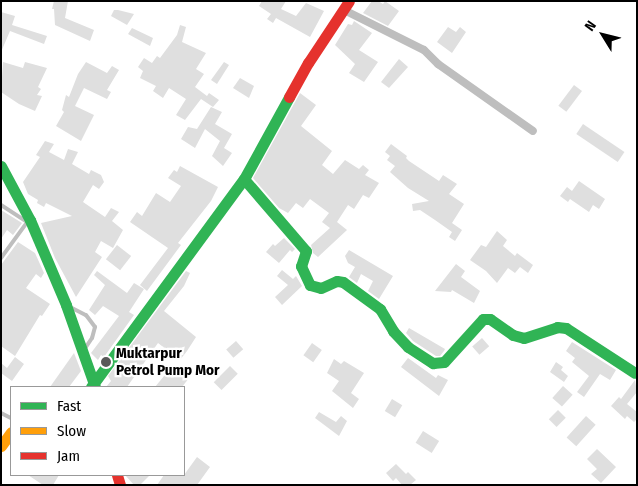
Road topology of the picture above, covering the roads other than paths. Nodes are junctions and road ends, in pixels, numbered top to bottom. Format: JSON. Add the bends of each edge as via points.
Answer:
{"nodes":[{"id":1,"x":347,"y":6,"type":"edge"},
{"id":2,"x":533,"y":131,"type":"dead end"},
{"id":3,"x":1,"y":166,"type":"edge"},
{"id":4,"x":244,"y":178,"type":"junction"},
{"id":5,"x":1,"y":205,"type":"edge"},
{"id":6,"x":28,"y":220,"type":"junction"},
{"id":7,"x":1,"y":258,"type":"edge"},
{"id":8,"x":66,"y":305,"type":"junction"},
{"id":9,"x":83,"y":352,"type":"junction"},
{"id":10,"x":635,"y":373,"type":"dead end"},
{"id":11,"x":94,"y":386,"type":"edge"},
{"id":12,"x":10,"y":433,"type":"edge"},
{"id":13,"x":1,"y":446,"type":"edge"}],
"edges":[{"from":1,"to":2,"type":"street","via":[[424,50],[438,64]]},
{"from":1,"to":4,"type":"street","via":[[308,63]]},
{"from":3,"to":6,"type":"street"},
{"from":4,"to":10,"type":"street","via":[[306,251],[302,266],[310,285],[321,288],[337,281],[343,282],[380,309],[393,331],[433,363],[444,362],[483,319],[490,318],[524,338],[556,326],[566,328]]},
{"from":4,"to":11,"type":"street"},
{"from":5,"to":6,"type":"lane"},
{"from":6,"to":7,"type":"lane"},
{"from":6,"to":8,"type":"street"},
{"from":8,"to":9,"type":"street"},
{"from":8,"to":9,"type":"lane","via":[[86,316],[95,327]]},
{"from":9,"to":11,"type":"street"},
{"from":12,"to":13,"type":"street"}]}
